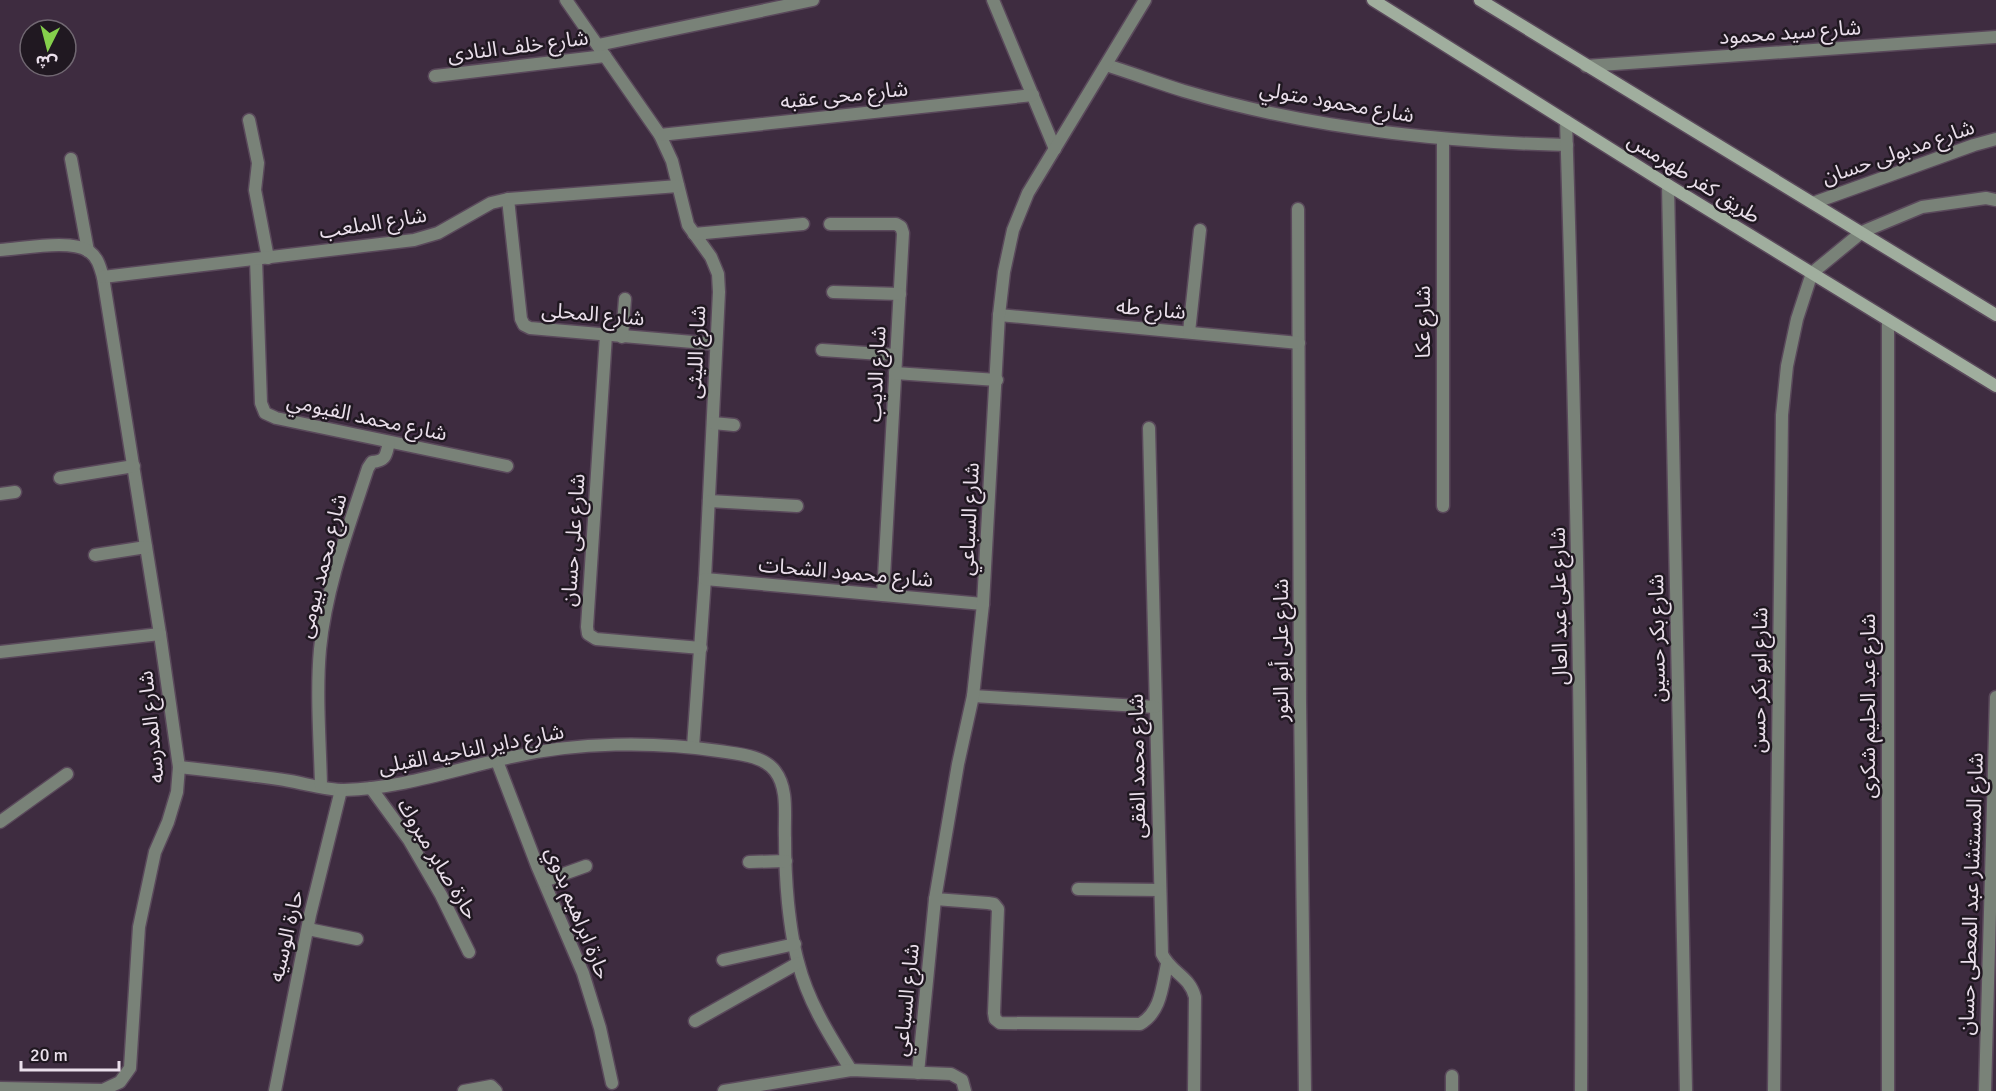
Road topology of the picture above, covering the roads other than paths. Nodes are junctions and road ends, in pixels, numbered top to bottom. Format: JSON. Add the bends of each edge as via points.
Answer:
{"nodes":[{"id":1,"x":566,"y":0,"type":"edge"},
{"id":2,"x":813,"y":0,"type":"edge"},
{"id":3,"x":993,"y":0,"type":"edge"},
{"id":4,"x":1145,"y":0,"type":"edge"},
{"id":5,"x":1373,"y":0,"type":"edge"},
{"id":6,"x":1480,"y":0,"type":"edge"},
{"id":7,"x":1996,"y":38,"type":"edge"},
{"id":8,"x":598,"y":45,"type":"junction"},
{"id":9,"x":605,"y":56,"type":"junction"},
{"id":10,"x":1106,"y":64,"type":"junction"},
{"id":11,"x":1586,"y":66,"type":"junction"},
{"id":12,"x":435,"y":76,"type":"dead end"},
{"id":13,"x":1033,"y":95,"type":"junction"},
{"id":14,"x":249,"y":120,"type":"dead end"},
{"id":15,"x":1566,"y":121,"type":"junction"},
{"id":16,"x":660,"y":135,"type":"junction"},
{"id":17,"x":1443,"y":139,"type":"junction"},
{"id":18,"x":1996,"y":140,"type":"edge"},
{"id":19,"x":1567,"y":145,"type":"junction"},
{"id":20,"x":1055,"y":149,"type":"junction"},
{"id":21,"x":71,"y":159,"type":"dead end"},
{"id":22,"x":1668,"y":185,"type":"junction"},
{"id":23,"x":678,"y":186,"type":"junction"},
{"id":24,"x":508,"y":199,"type":"junction"},
{"id":25,"x":1996,"y":200,"type":"edge"},
{"id":26,"x":1813,"y":203,"type":"junction"},
{"id":27,"x":1298,"y":209,"type":"dead end"},
{"id":28,"x":803,"y":224,"type":"dead end"},
{"id":29,"x":830,"y":224,"type":"dead end"},
{"id":30,"x":1200,"y":230,"type":"dead end"},
{"id":31,"x":1862,"y":232,"type":"junction"},
{"id":32,"x":694,"y":234,"type":"junction"},
{"id":33,"x":0,"y":250,"type":"edge"},
{"id":34,"x":88,"y":251,"type":"junction"},
{"id":35,"x":262,"y":258,"type":"junction"},
{"id":36,"x":1812,"y":273,"type":"junction"},
{"id":37,"x":103,"y":277,"type":"junction"},
{"id":38,"x":833,"y":292,"type":"dead end"},
{"id":39,"x":900,"y":294,"type":"junction"},
{"id":40,"x":625,"y":299,"type":"dead end"},
{"id":41,"x":999,"y":315,"type":"junction"},
{"id":42,"x":1996,"y":315,"type":"edge"},
{"id":43,"x":1888,"y":320,"type":"junction"},
{"id":44,"x":1189,"y":332,"type":"junction"},
{"id":45,"x":606,"y":335,"type":"junction"},
{"id":46,"x":622,"y":337,"type":"junction"},
{"id":47,"x":1299,"y":343,"type":"junction"},
{"id":48,"x":716,"y":344,"type":"junction"},
{"id":49,"x":822,"y":350,"type":"dead end"},
{"id":50,"x":896,"y":355,"type":"junction"},
{"id":51,"x":896,"y":373,"type":"junction"},
{"id":52,"x":997,"y":380,"type":"junction"},
{"id":53,"x":1996,"y":386,"type":"edge"},
{"id":54,"x":713,"y":423,"type":"junction"},
{"id":55,"x":734,"y":425,"type":"dead end"},
{"id":56,"x":1149,"y":428,"type":"dead end"},
{"id":57,"x":389,"y":442,"type":"junction"},
{"id":58,"x":134,"y":466,"type":"junction"},
{"id":59,"x":507,"y":466,"type":"dead end"},
{"id":60,"x":60,"y":478,"type":"dead end"},
{"id":61,"x":15,"y":492,"type":"dead end"},
{"id":62,"x":0,"y":494,"type":"edge"},
{"id":63,"x":709,"y":501,"type":"junction"},
{"id":64,"x":797,"y":506,"type":"dead end"},
{"id":65,"x":1443,"y":506,"type":"dead end"},
{"id":66,"x":146,"y":547,"type":"junction"},
{"id":67,"x":95,"y":555,"type":"dead end"},
{"id":68,"x":705,"y":579,"type":"junction"},
{"id":69,"x":884,"y":595,"type":"junction"},
{"id":70,"x":983,"y":604,"type":"junction"},
{"id":71,"x":160,"y":634,"type":"junction"},
{"id":72,"x":701,"y":648,"type":"junction"},
{"id":73,"x":0,"y":652,"type":"edge"},
{"id":74,"x":973,"y":696,"type":"junction"},
{"id":75,"x":1996,"y":697,"type":"edge"},
{"id":76,"x":1155,"y":707,"type":"junction"},
{"id":77,"x":693,"y":747,"type":"junction"},
{"id":78,"x":497,"y":761,"type":"junction"},
{"id":79,"x":179,"y":767,"type":"junction"},
{"id":80,"x":67,"y":774,"type":"dead end"},
{"id":81,"x":321,"y":786,"type":"junction"},
{"id":82,"x":371,"y":788,"type":"junction"},
{"id":83,"x":341,"y":790,"type":"junction"},
{"id":84,"x":0,"y":822,"type":"edge"},
{"id":85,"x":786,"y":861,"type":"junction"},
{"id":86,"x":749,"y":862,"type":"dead end"},
{"id":87,"x":586,"y":866,"type":"dead end"},
{"id":88,"x":544,"y":881,"type":"junction"},
{"id":89,"x":1078,"y":889,"type":"dead end"},
{"id":90,"x":1160,"y":890,"type":"junction"},
{"id":91,"x":935,"y":899,"type":"junction"},
{"id":92,"x":308,"y":929,"type":"junction"},
{"id":93,"x":357,"y":939,"type":"dead end"},
{"id":94,"x":795,"y":944,"type":"junction"},
{"id":95,"x":469,"y":952,"type":"dead end"},
{"id":96,"x":723,"y":960,"type":"dead end"},
{"id":97,"x":798,"y":963,"type":"junction"},
{"id":98,"x":1167,"y":964,"type":"junction"},
{"id":99,"x":695,"y":1022,"type":"dead end"},
{"id":100,"x":851,"y":1070,"type":"junction"},
{"id":101,"x":918,"y":1072,"type":"junction"},
{"id":102,"x":1452,"y":1076,"type":"dead end"},
{"id":103,"x":612,"y":1083,"type":"dead end"},
{"id":104,"x":0,"y":1090,"type":"edge"},
{"id":105,"x":275,"y":1091,"type":"edge"},
{"id":106,"x":464,"y":1091,"type":"edge"},
{"id":107,"x":496,"y":1091,"type":"edge"},
{"id":108,"x":724,"y":1091,"type":"edge"},
{"id":109,"x":964,"y":1091,"type":"edge"},
{"id":110,"x":1194,"y":1091,"type":"edge"},
{"id":111,"x":1305,"y":1091,"type":"edge"},
{"id":112,"x":1452,"y":1091,"type":"edge"},
{"id":113,"x":1581,"y":1091,"type":"edge"},
{"id":114,"x":1686,"y":1091,"type":"edge"},
{"id":115,"x":1774,"y":1091,"type":"edge"},
{"id":116,"x":1888,"y":1091,"type":"edge"},
{"id":117,"x":1985,"y":1091,"type":"edge"}],
"edges":[{"from":1,"to":8,"type":"street","name":"شارع الليثى"},
{"from":2,"to":8,"type":"street","name":"شارع خلف النادى"},
{"from":3,"to":13,"type":"street"},
{"from":4,"to":10,"type":"street","name":"شارع السباعي"},
{"from":5,"to":15,"type":"street","name":"طريق كفر طهرمس"},
{"from":6,"to":11,"type":"street","name":"طريق كفر طهرمس"},
{"from":7,"to":11,"type":"street","name":"شارع سيد محمود"},
{"from":8,"to":9,"type":"street","name":"شارع الليثى"},
{"from":9,"to":12,"type":"street","name":"شارع خلف النادى"},
{"from":9,"to":16,"type":"street","name":"شارع الليثى"},
{"from":10,"to":17,"type":"street","name":"شارع محمود متولي","via":[[1184,91],[1270,112]]},
{"from":10,"to":20,"type":"street","name":"شارع السباعي"},
{"from":11,"to":26,"type":"street","name":"طريق كفر طهرمس"},
{"from":13,"to":16,"type":"street","name":"شارع محى عقبه"},
{"from":13,"to":20,"type":"street"},
{"from":14,"to":35,"type":"street","via":[[258,164],[255,190]]},
{"from":15,"to":19,"type":"street","name":"شارع على عبد العال"},
{"from":15,"to":22,"type":"street","name":"طريق كفر طهرمس"},
{"from":16,"to":23,"type":"street","name":"شارع الليثى"},
{"from":17,"to":19,"type":"street","name":"شارع محمود متولي"},
{"from":17,"to":65,"type":"street","name":"شارع عكا"},
{"from":18,"to":26,"type":"street","name":"شارع مدبولى حسان"},
{"from":19,"to":113,"type":"street","name":"شارع على عبد العال","via":[[1578,551]]},
{"from":20,"to":41,"type":"street","name":"شارع السباعي","via":[[1028,194],[1013,230]]},
{"from":21,"to":34,"type":"street"},
{"from":22,"to":36,"type":"street","name":"طريق كفر طهرمس"},
{"from":22,"to":114,"type":"street","name":"شارع بكر حسين"},
{"from":23,"to":24,"type":"street","name":"شارع الملعب"},
{"from":23,"to":32,"type":"street","name":"شارع الليثى"},
{"from":24,"to":35,"type":"street","name":"شارع الملعب","via":[[491,203],[438,233],[414,240]]},
{"from":24,"to":45,"type":"street","name":"شارع المحلى","via":[[524,325]]},
{"from":25,"to":31,"type":"street","via":[[1922,207]]},
{"from":26,"to":31,"type":"street","name":"طريق كفر طهرمس"},
{"from":27,"to":47,"type":"street","name":"شارع على أبو النور"},
{"from":28,"to":32,"type":"street"},
{"from":29,"to":39,"type":"street","name":"شارع الديب","via":[[901,227]]},
{"from":30,"to":44,"type":"street"},
{"from":31,"to":36,"type":"street"},
{"from":31,"to":42,"type":"street","name":"طريق كفر طهرمس"},
{"from":32,"to":48,"type":"street","name":"شارع الليثى","via":[[711,256],[718,274]]},
{"from":33,"to":34,"type":"street","via":[[63,245]]},
{"from":34,"to":37,"type":"street","name":"شارع المدرسه","via":[[98,260]]},
{"from":35,"to":37,"type":"street","name":"شارع الملعب"},
{"from":35,"to":57,"type":"street","name":"شارع محمد الفيومي","via":[[261,403],[265,413]]},
{"from":36,"to":43,"type":"street","name":"طريق كفر طهرمس"},
{"from":36,"to":115,"type":"street","name":"شارع ابو بكر حسن","via":[[1797,319],[1782,415]]},
{"from":37,"to":58,"type":"street","name":"شارع المدرسه"},
{"from":38,"to":39,"type":"street"},
{"from":39,"to":50,"type":"street","name":"شارع الديب"},
{"from":40,"to":46,"type":"street"},
{"from":41,"to":44,"type":"street","name":"شارع طه"},
{"from":41,"to":52,"type":"street","name":"شارع السباعي"},
{"from":43,"to":53,"type":"street","name":"طريق كفر طهرمس"},
{"from":43,"to":116,"type":"street","name":"شارع عبد الحليم شكرى"},
{"from":44,"to":47,"type":"street","name":"شارع طه"},
{"from":45,"to":46,"type":"street","name":"شارع المحلى"},
{"from":45,"to":72,"type":"street","name":"شارع على حسان","via":[[588,634],[596,639]]},
{"from":46,"to":48,"type":"street","name":"شارع المحلى"},
{"from":47,"to":111,"type":"street","name":"شارع على أبو النور"},
{"from":48,"to":54,"type":"street","name":"شارع الليثى"},
{"from":49,"to":50,"type":"street"},
{"from":50,"to":51,"type":"street","name":"شارع الديب"},
{"from":51,"to":52,"type":"street"},
{"from":51,"to":69,"type":"street","name":"شارع الديب"},
{"from":52,"to":70,"type":"street","name":"شارع السباعي"},
{"from":54,"to":55,"type":"street"},
{"from":54,"to":63,"type":"street","name":"شارع الليثى"},
{"from":56,"to":76,"type":"street","name":"شارع محمد الفقى"},
{"from":57,"to":59,"type":"street","name":"شارع محمد الفيومي"},
{"from":57,"to":81,"type":"street","name":"شارع محمد بيومى","via":[[384,459],[372,462],[368,468],[327,606],[320,648]]},
{"from":58,"to":60,"type":"street"},
{"from":58,"to":66,"type":"street","name":"شارع المدرسه"},
{"from":61,"to":62,"type":"street"},
{"from":63,"to":64,"type":"street"},
{"from":63,"to":68,"type":"street","name":"شارع الليثى"},
{"from":66,"to":67,"type":"street"},
{"from":66,"to":71,"type":"street","name":"شارع المدرسه"},
{"from":68,"to":69,"type":"street","name":"شارع محمود الشحات"},
{"from":68,"to":72,"type":"street","name":"شارع الليثى"},
{"from":69,"to":70,"type":"street","name":"شارع محمود الشحات"},
{"from":70,"to":74,"type":"street","name":"شارع السباعي"},
{"from":71,"to":73,"type":"street"},
{"from":71,"to":79,"type":"street","name":"شارع المدرسه"},
{"from":72,"to":77,"type":"street","name":"شارع الليثى"},
{"from":74,"to":76,"type":"street"},
{"from":74,"to":91,"type":"street","name":"شارع السباعي"},
{"from":75,"to":117,"type":"street","name":"شارع المستشار عبد المعطى حسان"},
{"from":76,"to":90,"type":"street","name":"شارع محمد الفقى"},
{"from":77,"to":78,"type":"street","name":"شارع داير الناحيه القبلى","via":[[588,747]]},
{"from":77,"to":85,"type":"street","name":"شارع داير الناحيه القبلى","via":[[764,761],[775,771],[782,786]]},
{"from":78,"to":82,"type":"street","name":"شارع داير الناحيه القبلى","via":[[429,779]]},
{"from":78,"to":88,"type":"street","name":"حارة ابراهيم بدوي"},
{"from":79,"to":81,"type":"street","name":"شارع داير الناحيه القبلى"},
{"from":79,"to":104,"type":"street","name":"شارع المدرسه","via":[[177,792],[155,852],[141,918],[130,1068],[120,1082],[104,1090]]},
{"from":80,"to":84,"type":"street"},
{"from":81,"to":83,"type":"street","name":"شارع داير الناحيه القبلى"},
{"from":82,"to":83,"type":"street","name":"شارع داير الناحيه القبلى"},
{"from":82,"to":95,"type":"street","name":"حارة صابر مبروك","via":[[409,840]]},
{"from":83,"to":92,"type":"street","name":"حارة الوسيه"},
{"from":85,"to":86,"type":"street"},
{"from":85,"to":94,"type":"street","name":"شارع داير الناحيه القبلى"},
{"from":87,"to":88,"type":"street"},
{"from":88,"to":103,"type":"street","name":"حارة ابراهيم بدوي","via":[[583,973]]},
{"from":89,"to":90,"type":"street"},
{"from":90,"to":98,"type":"street","name":"شارع محمد الفقى","via":[[1162,954]]},
{"from":91,"to":98,"type":"street","via":[[988,903],[998,909],[994,1013],[1000,1023],[1140,1024],[1156,1010]]},
{"from":91,"to":101,"type":"street","name":"شارع السباعي"},
{"from":92,"to":93,"type":"street"},
{"from":92,"to":105,"type":"street","name":"حارة الوسيه"},
{"from":94,"to":96,"type":"street"},
{"from":94,"to":97,"type":"street","name":"شارع داير الناحيه القبلى"},
{"from":97,"to":99,"type":"street"},
{"from":97,"to":100,"type":"street","name":"شارع داير الناحيه القبلى","via":[[819,1019]]},
{"from":98,"to":110,"type":"street","via":[[1192,986],[1195,997]]},
{"from":100,"to":101,"type":"street"},
{"from":100,"to":108,"type":"street"},
{"from":101,"to":109,"type":"street","via":[[951,1074],[962,1080]]},
{"from":102,"to":112,"type":"street"},
{"from":106,"to":107,"type":"street","via":[[492,1086]]}]}
